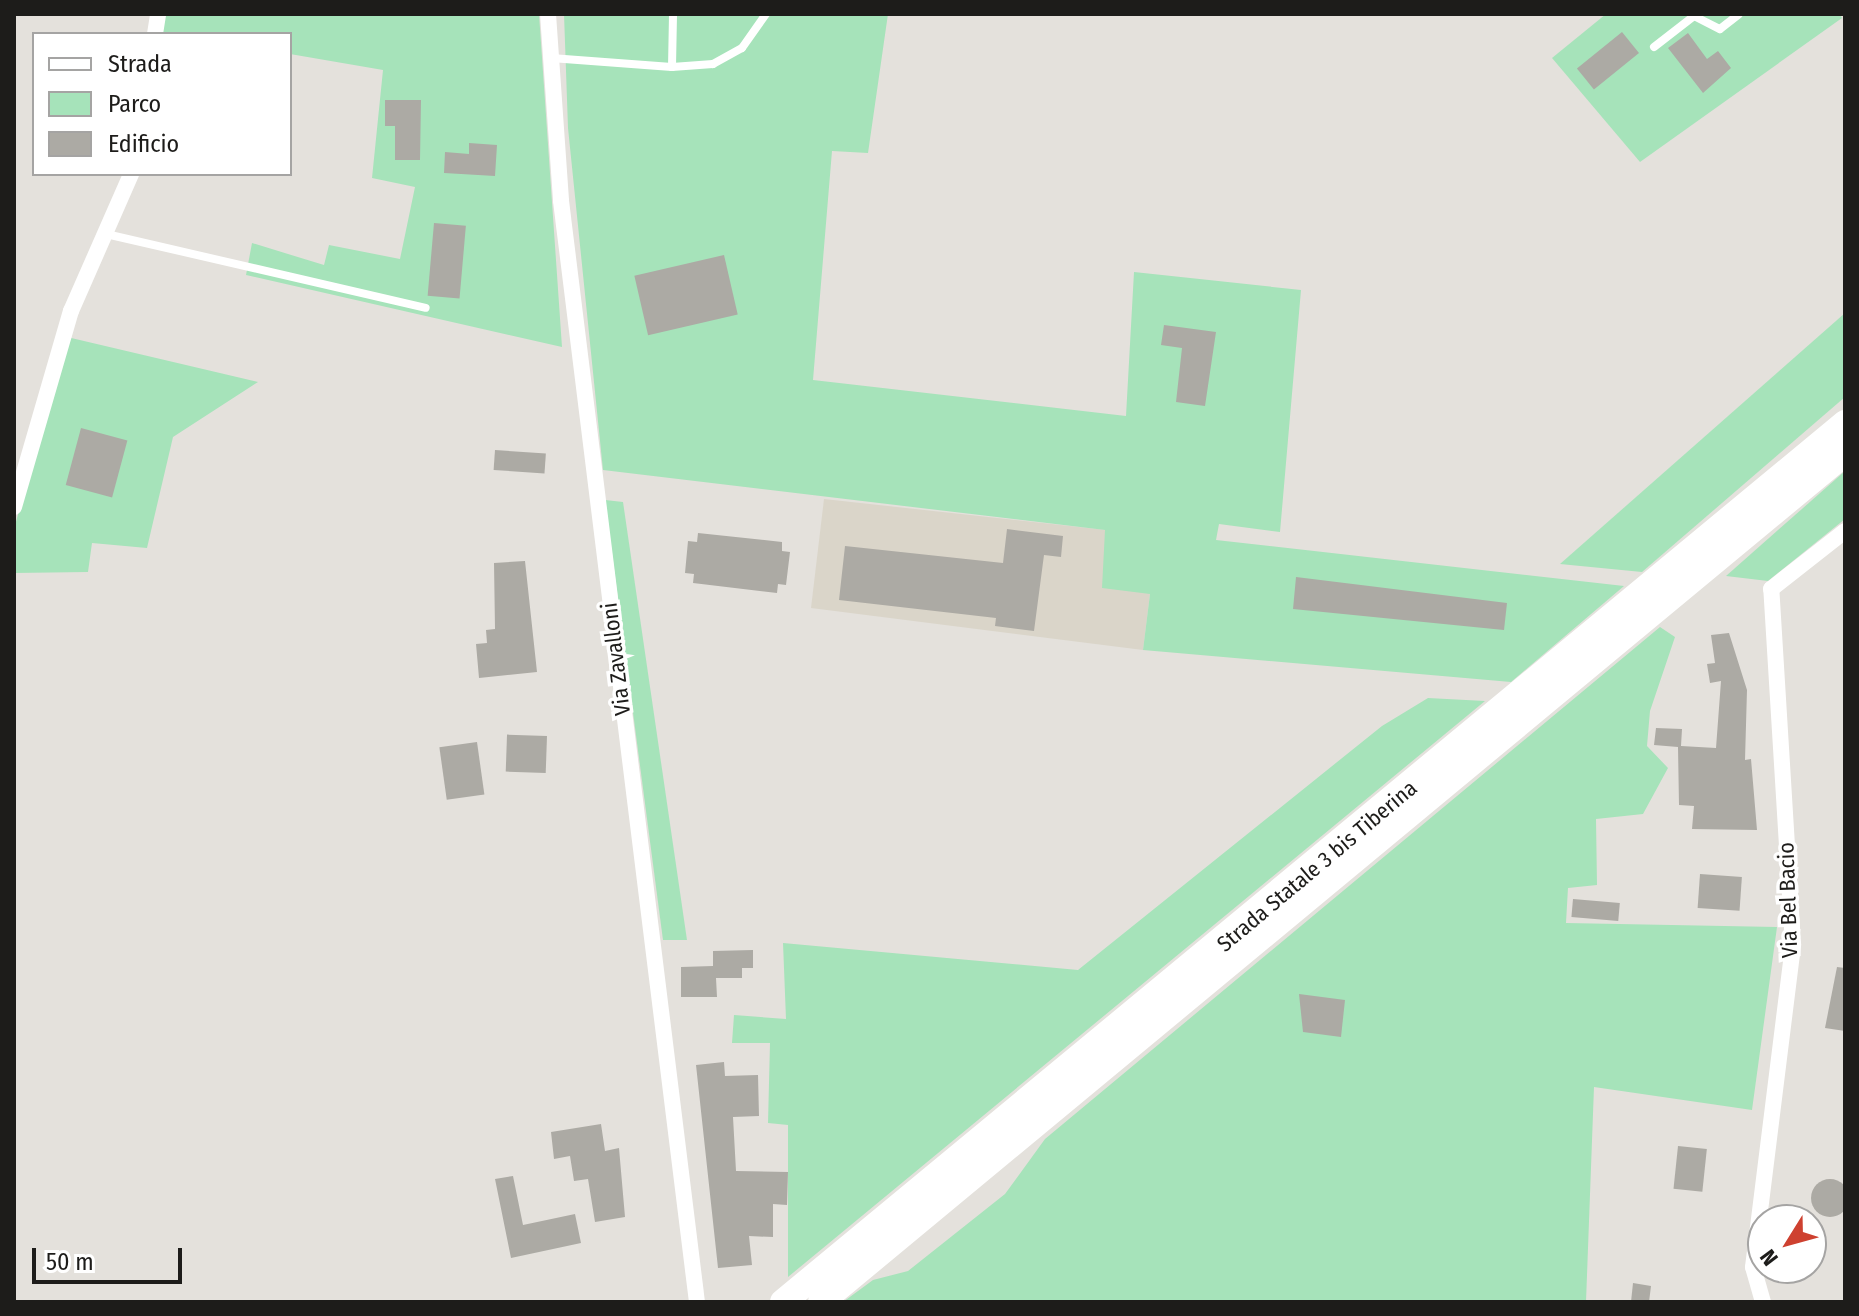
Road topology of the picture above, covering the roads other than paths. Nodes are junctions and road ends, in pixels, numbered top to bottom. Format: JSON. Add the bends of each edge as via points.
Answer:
{"nodes":[{"id":1,"x":548,"y":14,"type":"edge"},
{"id":2,"x":673,"y":14,"type":"edge"},
{"id":3,"x":766,"y":14,"type":"edge"},
{"id":4,"x":1739,"y":14,"type":"edge"},
{"id":5,"x":1654,"y":47,"type":"dead end"},
{"id":6,"x":551,"y":58,"type":"junction"},
{"id":7,"x":672,"y":67,"type":"junction"},
{"id":8,"x":130,"y":176,"type":"edge"},
{"id":9,"x":106,"y":234,"type":"junction"},
{"id":10,"x":426,"y":308,"type":"dead end"},
{"id":11,"x":1845,"y":423,"type":"edge"},
{"id":12,"x":1845,"y":453,"type":"edge"},
{"id":13,"x":14,"y":507,"type":"edge"},
{"id":14,"x":1758,"y":513,"type":"junction"},
{"id":15,"x":1845,"y":531,"type":"edge"},
{"id":16,"x":1471,"y":753,"type":"junction"},
{"id":17,"x":697,"y":1302,"type":"edge"},
{"id":18,"x":783,"y":1302,"type":"edge"},
{"id":19,"x":821,"y":1302,"type":"edge"},
{"id":20,"x":1763,"y":1302,"type":"edge"}],
"edges":[{"from":1,"to":6,"type":"street","name":"Via Zavalloni"},
{"from":2,"to":7,"type":"lane"},
{"from":3,"to":7,"type":"lane","via":[[760,32],[732,54],[713,64]]},
{"from":4,"to":5,"type":"lane","via":[[1720,29],[1694,16]]},
{"from":6,"to":7,"type":"lane"},
{"from":6,"to":17,"type":"street","name":"Via Zavalloni","via":[[565,232]]},
{"from":8,"to":9,"type":"street"},
{"from":9,"to":10,"type":"lane"},
{"from":9,"to":13,"type":"street","via":[[47,382]]},
{"from":11,"to":14,"type":"highway","name":"Strada Statale 3 bis Tiberina"},
{"from":12,"to":14,"type":"highway","name":"Strada Statale 3 bis Tiberina"},
{"from":14,"to":16,"type":"highway","name":"Strada Statale 3 bis Tiberina"},
{"from":15,"to":20,"type":"street","name":"Via Bel Bacio","via":[[1771,589],[1793,944],[1753,1267]]},
{"from":16,"to":18,"type":"highway","name":"Strada Statale 3 bis Tiberina"},
{"from":16,"to":19,"type":"highway","name":"Strada Statale 3 bis Tiberina"}]}
